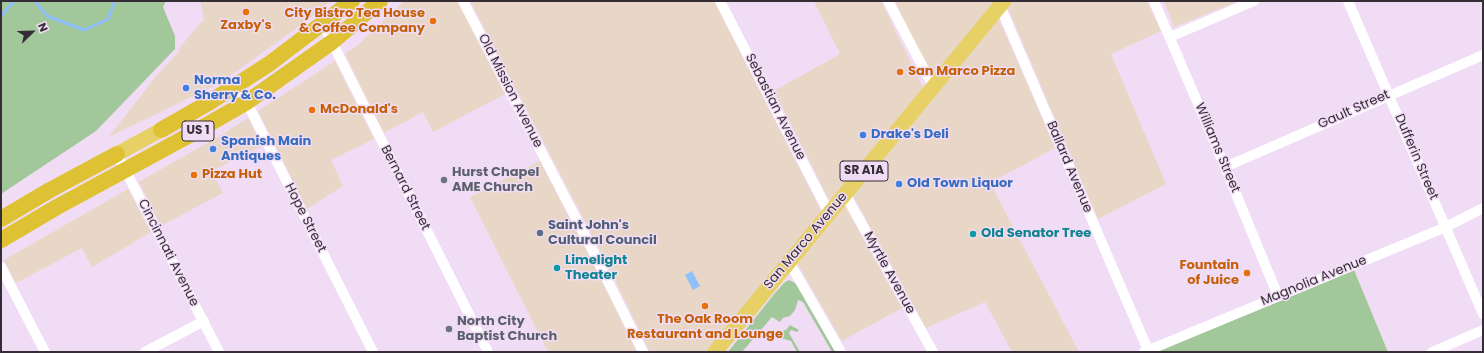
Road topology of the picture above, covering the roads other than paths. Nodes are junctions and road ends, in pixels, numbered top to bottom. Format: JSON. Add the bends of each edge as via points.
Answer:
{"nodes":[{"id":1,"x":352,"y":1,"type":"edge"},
{"id":2,"x":380,"y":1,"type":"edge"},
{"id":3,"x":464,"y":1,"type":"edge"},
{"id":4,"x":720,"y":1,"type":"edge"},
{"id":5,"x":888,"y":1,"type":"edge"},
{"id":6,"x":1154,"y":1,"type":"edge"},
{"id":7,"x":1254,"y":1,"type":"edge"},
{"id":8,"x":1348,"y":1,"type":"edge"},
{"id":9,"x":1002,"y":4,"type":"edge"},
{"id":10,"x":323,"y":24,"type":"junction"},
{"id":11,"x":1170,"y":36,"type":"junction"},
{"id":12,"x":332,"y":42,"type":"junction"},
{"id":13,"x":1483,"y":55,"type":"edge"},
{"id":14,"x":238,"y":85,"type":"junction"},
{"id":15,"x":934,"y":88,"type":"junction"},
{"id":16,"x":1389,"y":94,"type":"junction"},
{"id":17,"x":247,"y":102,"type":"junction"},
{"id":18,"x":161,"y":130,"type":"joint"},
{"id":19,"x":117,"y":154,"type":"junction"},
{"id":20,"x":1226,"y":167,"type":"junction"},
{"id":21,"x":126,"y":170,"type":"junction"},
{"id":22,"x":845,"y":194,"type":"junction"},
{"id":23,"x":1483,"y":208,"type":"edge"},
{"id":24,"x":829,"y":213,"type":"junction"},
{"id":25,"x":1,"y":219,"type":"edge"},
{"id":26,"x":1446,"y":227,"type":"junction"},
{"id":27,"x":1,"y":240,"type":"edge"},
{"id":28,"x":789,"y":262,"type":"junction"},
{"id":29,"x":1,"y":266,"type":"edge"},
{"id":30,"x":1278,"y":296,"type":"junction"},
{"id":31,"x":1483,"y":314,"type":"edge"},
{"id":32,"x":204,"y":322,"type":"junction"},
{"id":33,"x":1483,"y":330,"type":"edge"},
{"id":34,"x":1146,"y":351,"type":"edge"},
{"id":35,"x":45,"y":352,"type":"edge"},
{"id":36,"x":145,"y":352,"type":"edge"},
{"id":37,"x":219,"y":352,"type":"edge"},
{"id":38,"x":373,"y":352,"type":"edge"},
{"id":39,"x":488,"y":352,"type":"edge"},
{"id":40,"x":643,"y":352,"type":"edge"},
{"id":41,"x":715,"y":352,"type":"edge"},
{"id":42,"x":841,"y":352,"type":"edge"},
{"id":43,"x":933,"y":352,"type":"edge"},
{"id":44,"x":1432,"y":352,"type":"edge"}],
"edges":[{"from":1,"to":10,"type":"highway","number":"US 1"},
{"from":2,"to":12,"type":"highway","number":"US 1"},
{"from":3,"to":40,"type":"street","name":"Old Mission Avenue"},
{"from":4,"to":24,"type":"street","name":"Sebastian Avenue"},
{"from":5,"to":15,"type":"street"},
{"from":6,"to":11,"type":"street","name":"Williams Street"},
{"from":7,"to":11,"type":"street"},
{"from":8,"to":16,"type":"street","name":"Dufferin Street"},
{"from":9,"to":15,"type":"main road","name":"San Marco Avenue","number":"SR A1A"},
{"from":9,"to":34,"type":"street","name":"Ballard Avenue"},
{"from":10,"to":12,"type":"street","name":"Bernard Street"},
{"from":10,"to":14,"type":"highway","number":"US 1"},
{"from":11,"to":20,"type":"street","name":"Williams Street"},
{"from":12,"to":17,"type":"highway","number":"US 1"},
{"from":12,"to":39,"type":"street","name":"Bernard Street"},
{"from":13,"to":16,"type":"street","name":"Gault Street"},
{"from":14,"to":17,"type":"street","name":"Hope Street"},
{"from":14,"to":18,"type":"highway","number":"US 1"},
{"from":15,"to":22,"type":"main road","name":"San Marco Avenue","number":"SR A1A"},
{"from":16,"to":20,"type":"street","name":"Gault Street"},
{"from":16,"to":26,"type":"street","name":"Dufferin Street"},
{"from":17,"to":21,"type":"highway","number":"US 1"},
{"from":17,"to":38,"type":"street","name":"Hope Street"},
{"from":18,"to":19,"type":"main road","number":"US 1"},
{"from":19,"to":21,"type":"street","name":"Cincinnati Avenue"},
{"from":19,"to":25,"type":"highway","number":"US 1"},
{"from":20,"to":30,"type":"street","name":"Williams Street"},
{"from":21,"to":27,"type":"highway","number":"US 1"},
{"from":21,"to":32,"type":"street","name":"Cincinnati Avenue"},
{"from":22,"to":24,"type":"main road","name":"San Marco Avenue","number":"SR A1A"},
{"from":22,"to":43,"type":"street","name":"Myrtle Avenue"},
{"from":23,"to":26,"type":"street","name":"Magnolia Avenue"},
{"from":24,"to":28,"type":"main road","name":"San Marco Avenue","number":"SR A1A"},
{"from":26,"to":30,"type":"street","name":"Magnolia Avenue"},
{"from":26,"to":31,"type":"street","name":"Dufferin Street"},
{"from":28,"to":41,"type":"main road","name":"San Marco Avenue","number":"SR A1A"},
{"from":28,"to":42,"type":"street"},
{"from":29,"to":35,"type":"street"},
{"from":30,"to":34,"type":"street","name":"Magnolia Avenue"},
{"from":32,"to":36,"type":"street"},
{"from":32,"to":37,"type":"street","name":"Cincinnati Avenue"},
{"from":33,"to":44,"type":"street"}]}
